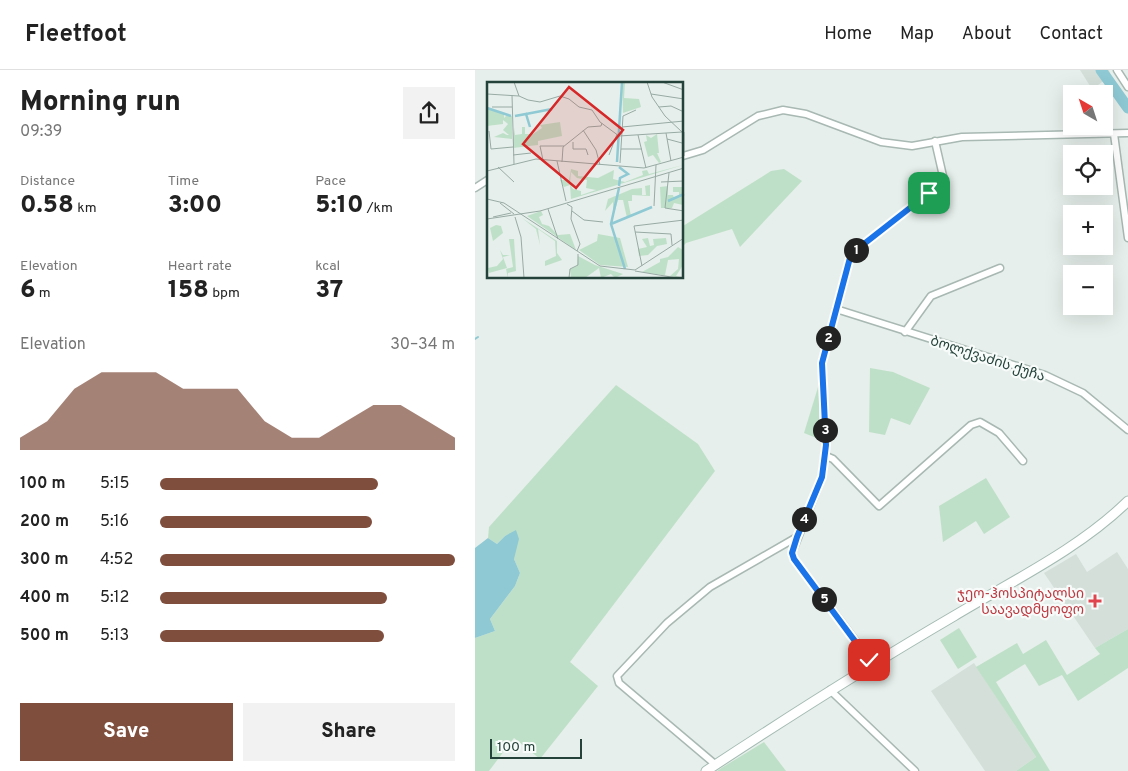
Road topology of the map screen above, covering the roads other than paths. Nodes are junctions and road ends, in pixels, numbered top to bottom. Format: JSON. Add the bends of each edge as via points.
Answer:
{"nodes":[{"id":1,"x":1117,"y":70,"type":"edge"},
{"id":2,"x":1128,"y":87,"type":"edge"},
{"id":3,"x":1128,"y":133,"type":"edge"},
{"id":4,"x":1114,"y":134,"type":"junction"},
{"id":5,"x":935,"y":141,"type":"junction"},
{"id":6,"x":684,"y":156,"type":"edge"},
{"id":7,"x":487,"y":180,"type":"edge"},
{"id":8,"x":475,"y":188,"type":"edge"},
{"id":9,"x":1128,"y":238,"type":"edge"},
{"id":10,"x":1000,"y":268,"type":"dead end"},
{"id":11,"x":836,"y":309,"type":"junction"},
{"id":12,"x":905,"y":332,"type":"junction"},
{"id":13,"x":1128,"y":430,"type":"edge"},
{"id":14,"x":825,"y":456,"type":"junction"},
{"id":15,"x":1023,"y":461,"type":"dead end"},
{"id":16,"x":1128,"y":501,"type":"edge"},
{"id":17,"x":797,"y":537,"type":"junction"},
{"id":18,"x":873,"y":664,"type":"junction"},
{"id":19,"x":830,"y":690,"type":"junction"},
{"id":20,"x":715,"y":765,"type":"junction"},
{"id":21,"x":706,"y":771,"type":"edge"},
{"id":22,"x":915,"y":771,"type":"edge"}],
"edges":[{"from":1,"to":2,"type":"street"},
{"from":3,"to":4,"type":"street"},
{"from":4,"to":5,"type":"street","via":[[963,137]]},
{"from":4,"to":9,"type":"street"},
{"from":5,"to":6,"type":"street","via":[[912,146],[881,142],[806,114],[783,110],[758,116],[703,150]]},
{"from":5,"to":11,"type":"street","via":[[943,176],[929,193],[851,254]]},
{"from":7,"to":8,"type":"street"},
{"from":10,"to":12,"type":"street","via":[[931,296]]},
{"from":11,"to":12,"type":"street","name":"ბოლქვაძის ქუჩა"},
{"from":11,"to":14,"type":"street","via":[[822,363]]},
{"from":12,"to":13,"type":"street","name":"ბოლქვაძის ქუჩა","via":[[1045,375],[1083,393]]},
{"from":14,"to":15,"type":"street","via":[[833,459],[879,506],[971,425],[980,422],[999,433]]},
{"from":14,"to":17,"type":"street","via":[[822,477]]},
{"from":16,"to":18,"type":"main road","via":[[1109,520],[1063,550]]},
{"from":17,"to":18,"type":"street","via":[[792,553],[794,559]]},
{"from":17,"to":20,"type":"street","via":[[711,587],[667,623],[617,676],[619,682]]},
{"from":18,"to":19,"type":"main road"},
{"from":19,"to":20,"type":"main road"},
{"from":19,"to":22,"type":"street"},
{"from":20,"to":21,"type":"main road"}]}
